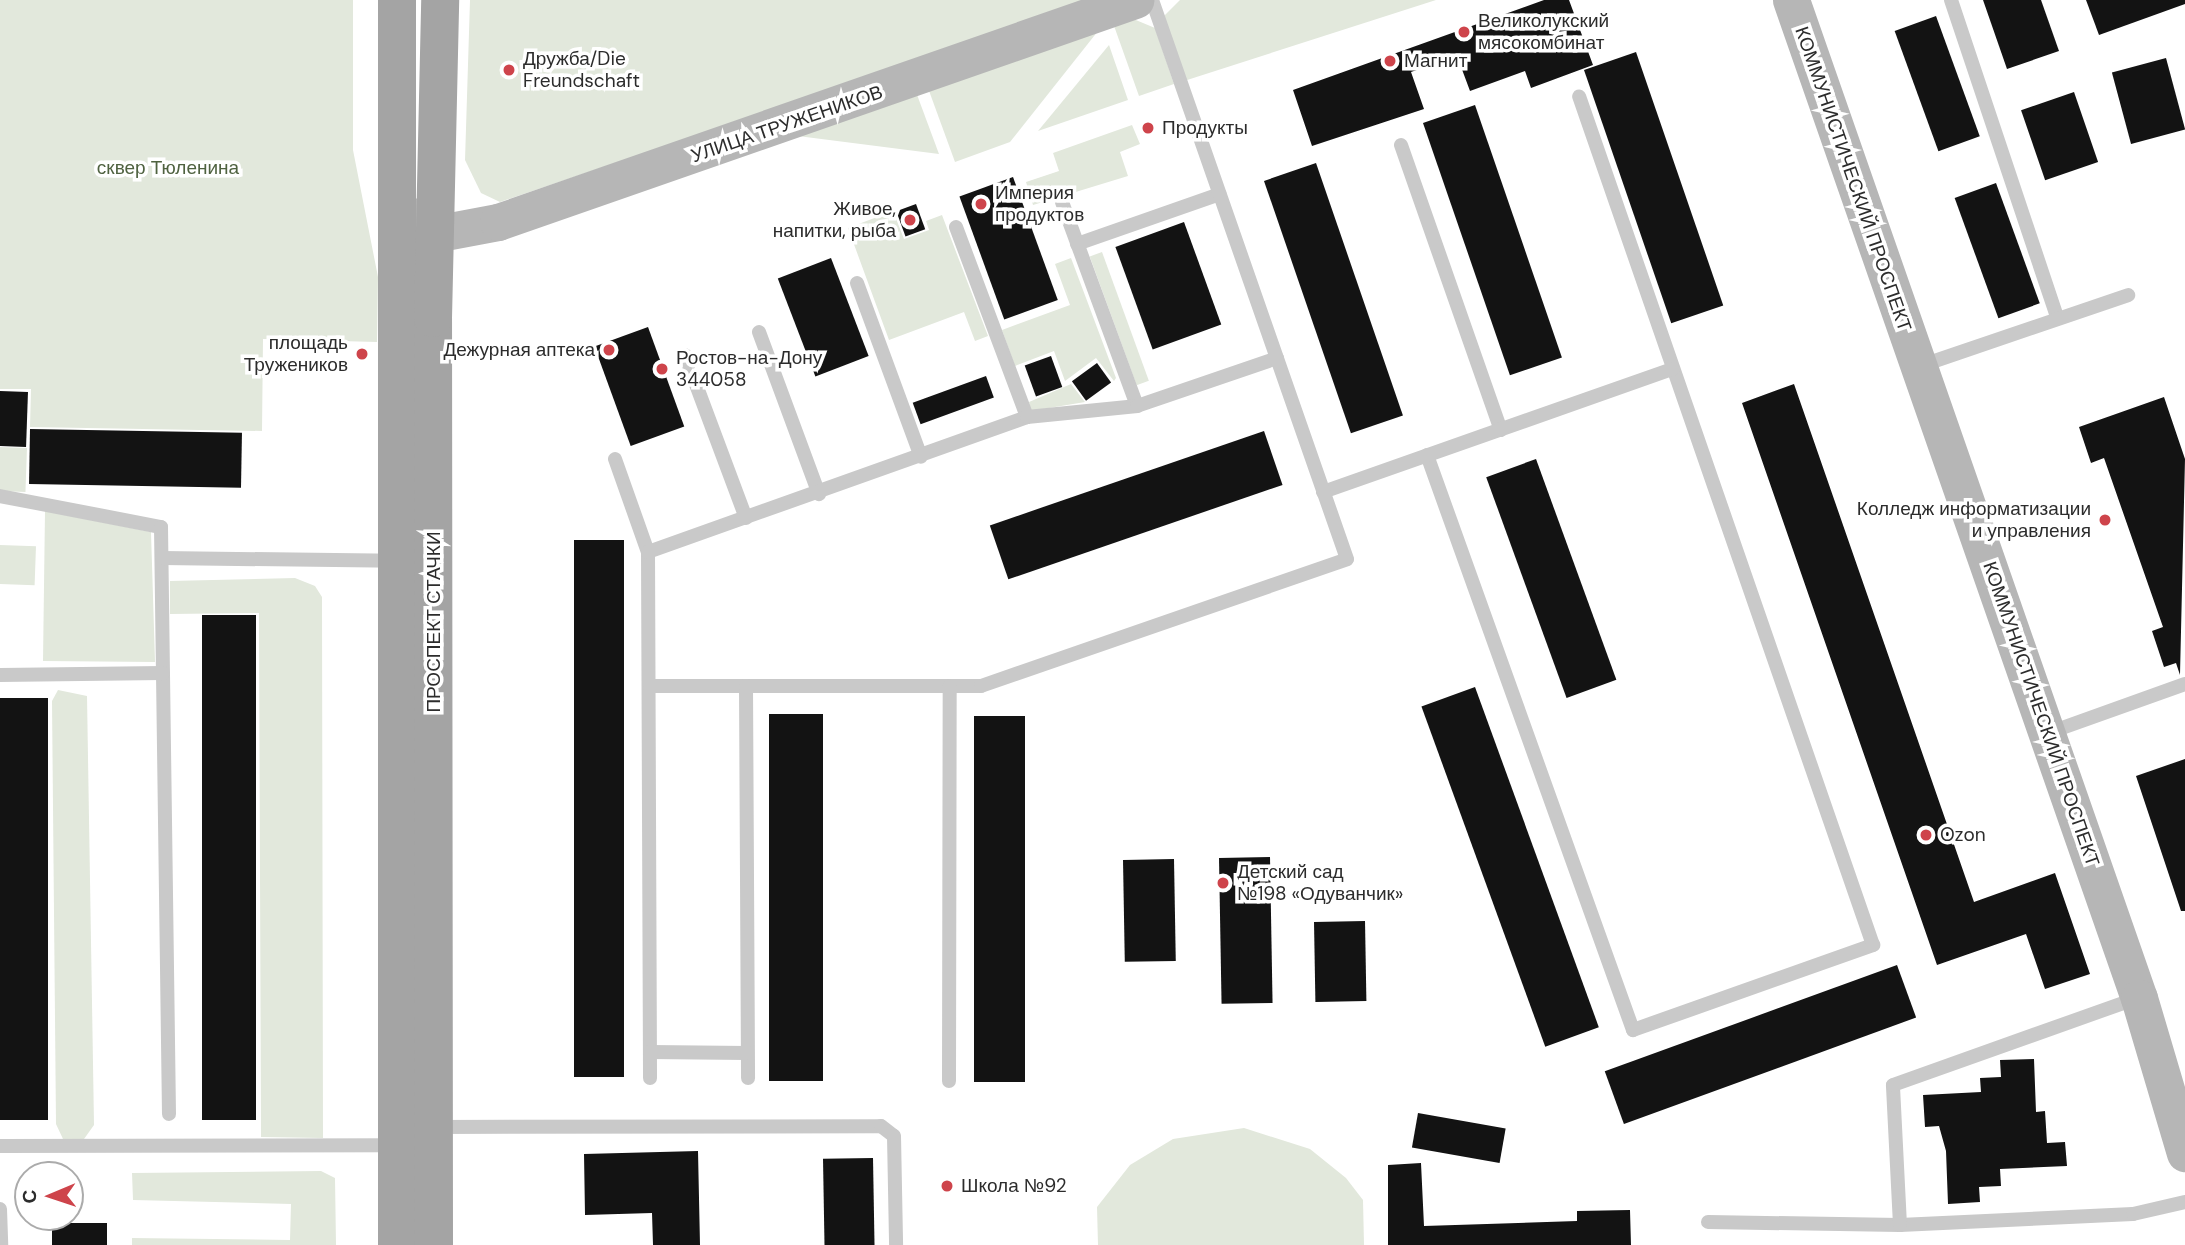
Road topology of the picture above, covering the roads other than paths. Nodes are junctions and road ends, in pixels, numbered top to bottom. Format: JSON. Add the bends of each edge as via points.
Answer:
{"nodes":[{"id":1,"x":397,"y":0,"type":"edge"},
{"id":2,"x":440,"y":0,"type":"edge"},
{"id":3,"x":1135,"y":0,"type":"edge"},
{"id":4,"x":1153,"y":0,"type":"edge"},
{"id":5,"x":1791,"y":0,"type":"edge"},
{"id":6,"x":1951,"y":0,"type":"edge"},
{"id":7,"x":1579,"y":96,"type":"dead end"},
{"id":8,"x":1401,"y":145,"type":"dead end"},
{"id":9,"x":1220,"y":194,"type":"junction"},
{"id":10,"x":395,"y":202,"type":"junction"},
{"id":11,"x":1062,"y":202,"type":"dead end"},
{"id":12,"x":956,"y":227,"type":"dead end"},
{"id":13,"x":434,"y":234,"type":"junction"},
{"id":14,"x":1077,"y":244,"type":"junction"},
{"id":15,"x":857,"y":283,"type":"dead end"},
{"id":16,"x":2128,"y":295,"type":"dead end"},
{"id":17,"x":2059,"y":319,"type":"junction"},
{"id":18,"x":759,"y":332,"type":"dead end"},
{"id":19,"x":685,"y":355,"type":"dead end"},
{"id":20,"x":1277,"y":358,"type":"junction"},
{"id":21,"x":1919,"y":367,"type":"junction"},
{"id":22,"x":1673,"y":369,"type":"junction"},
{"id":23,"x":1137,"y":406,"type":"junction"},
{"id":24,"x":1027,"y":417,"type":"junction"},
{"id":25,"x":1501,"y":430,"type":"junction"},
{"id":26,"x":1427,"y":455,"type":"junction"},
{"id":27,"x":921,"y":457,"type":"junction"},
{"id":28,"x":615,"y":459,"type":"dead end"},
{"id":29,"x":1324,"y":492,"type":"junction"},
{"id":30,"x":818,"y":494,"type":"junction"},
{"id":31,"x":0,"y":496,"type":"edge"},
{"id":32,"x":746,"y":518,"type":"junction"},
{"id":33,"x":648,"y":552,"type":"junction"},
{"id":34,"x":162,"y":558,"type":"junction"},
{"id":35,"x":396,"y":561,"type":"junction"},
{"id":36,"x":163,"y":673,"type":"junction"},
{"id":37,"x":0,"y":675,"type":"edge"},
{"id":38,"x":2185,"y":684,"type":"edge"},
{"id":39,"x":650,"y":686,"type":"junction"},
{"id":40,"x":746,"y":686,"type":"junction"},
{"id":41,"x":950,"y":686,"type":"junction"},
{"id":42,"x":2048,"y":733,"type":"junction"},
{"id":43,"x":2139,"y":998,"type":"junction"},
{"id":44,"x":650,"y":1052,"type":"junction"},
{"id":45,"x":747,"y":1053,"type":"junction"},
{"id":46,"x":650,"y":1078,"type":"dead end"},
{"id":47,"x":748,"y":1078,"type":"dead end"},
{"id":48,"x":949,"y":1081,"type":"dead end"},
{"id":49,"x":169,"y":1114,"type":"dead end"},
{"id":50,"x":434,"y":1127,"type":"junction"},
{"id":51,"x":397,"y":1145,"type":"junction"},
{"id":52,"x":0,"y":1146,"type":"edge"},
{"id":53,"x":2185,"y":1153,"type":"edge"},
{"id":54,"x":2185,"y":1202,"type":"edge"},
{"id":55,"x":0,"y":1209,"type":"edge"},
{"id":56,"x":1708,"y":1222,"type":"dead end"},
{"id":57,"x":1900,"y":1225,"type":"junction"},
{"id":58,"x":1,"y":1245,"type":"edge"},
{"id":59,"x":397,"y":1245,"type":"edge"},
{"id":60,"x":434,"y":1245,"type":"edge"},
{"id":61,"x":896,"y":1245,"type":"edge"}],
"edges":[{"from":1,"to":10,"type":"main road","name":"ПРОСПЕКТ СТАЧКИ"},
{"from":2,"to":13,"type":"main road","name":"ПРОСПЕКТ СТАЧКИ"},
{"from":3,"to":13,"type":"main road","name":"УЛИЦА ТРУЖЕНИКОВ","via":[[638,176],[498,222]]},
{"from":4,"to":9,"type":"lane"},
{"from":5,"to":21,"type":"main road","name":"КОММУНИСТИЧЕСКИЙ ПРОСПЕКТ"},
{"from":6,"to":17,"type":"lane"},
{"from":7,"to":22,"type":"lane"},
{"from":8,"to":25,"type":"lane"},
{"from":9,"to":14,"type":"lane"},
{"from":9,"to":20,"type":"lane"},
{"from":10,"to":13,"type":"main road"},
{"from":10,"to":35,"type":"main road","name":"ПРОСПЕКТ СТАЧКИ"},
{"from":11,"to":14,"type":"lane"},
{"from":12,"to":24,"type":"lane"},
{"from":13,"to":50,"type":"main road","name":"ПРОСПЕКТ СТАЧКИ"},
{"from":14,"to":23,"type":"lane"},
{"from":15,"to":27,"type":"lane"},
{"from":16,"to":17,"type":"lane"},
{"from":17,"to":21,"type":"lane"},
{"from":18,"to":30,"type":"lane"},
{"from":19,"to":32,"type":"lane"},
{"from":20,"to":23,"type":"lane"},
{"from":20,"to":29,"type":"lane"},
{"from":21,"to":42,"type":"main road","name":"КОММУНИСТИЧЕСКИЙ ПРОСПЕКТ"},
{"from":22,"to":25,"type":"lane"},
{"from":22,"to":26,"type":"lane","via":[[1873,945],[1684,1013],[1633,1030]]},
{"from":23,"to":24,"type":"lane"},
{"from":24,"to":27,"type":"lane"},
{"from":25,"to":26,"type":"lane"},
{"from":26,"to":29,"type":"lane"},
{"from":27,"to":30,"type":"lane"},
{"from":28,"to":33,"type":"lane"},
{"from":29,"to":41,"type":"lane","via":[[1347,559],[981,686]]},
{"from":30,"to":32,"type":"lane"},
{"from":31,"to":34,"type":"lane","via":[[161,527]]},
{"from":32,"to":33,"type":"lane"},
{"from":33,"to":39,"type":"lane"},
{"from":34,"to":35,"type":"lane"},
{"from":34,"to":36,"type":"lane"},
{"from":35,"to":51,"type":"main road","name":"ПРОСПЕКТ СТАЧКИ"},
{"from":36,"to":37,"type":"lane"},
{"from":36,"to":49,"type":"lane"},
{"from":38,"to":42,"type":"lane"},
{"from":39,"to":40,"type":"lane"},
{"from":39,"to":44,"type":"lane"},
{"from":40,"to":41,"type":"lane"},
{"from":40,"to":45,"type":"lane"},
{"from":41,"to":48,"type":"lane"},
{"from":42,"to":43,"type":"main road","name":"КОММУНИСТИЧЕСКИЙ ПРОСПЕКТ"},
{"from":43,"to":53,"type":"main road","name":"КОММУНИСТИЧЕСКИЙ ПРОСПЕКТ"},
{"from":43,"to":57,"type":"lane","via":[[1893,1085]]},
{"from":44,"to":45,"type":"lane"},
{"from":44,"to":46,"type":"lane"},
{"from":45,"to":47,"type":"lane"},
{"from":50,"to":60,"type":"main road","name":"ПРОСПЕКТ СТАЧКИ"},
{"from":50,"to":61,"type":"lane","via":[[881,1126],[894,1136]]},
{"from":51,"to":52,"type":"lane"},
{"from":51,"to":59,"type":"main road","name":"ПРОСПЕКТ СТАЧКИ"},
{"from":54,"to":57,"type":"lane","via":[[2133,1214]]},
{"from":55,"to":58,"type":"lane"},
{"from":56,"to":57,"type":"lane"}]}
